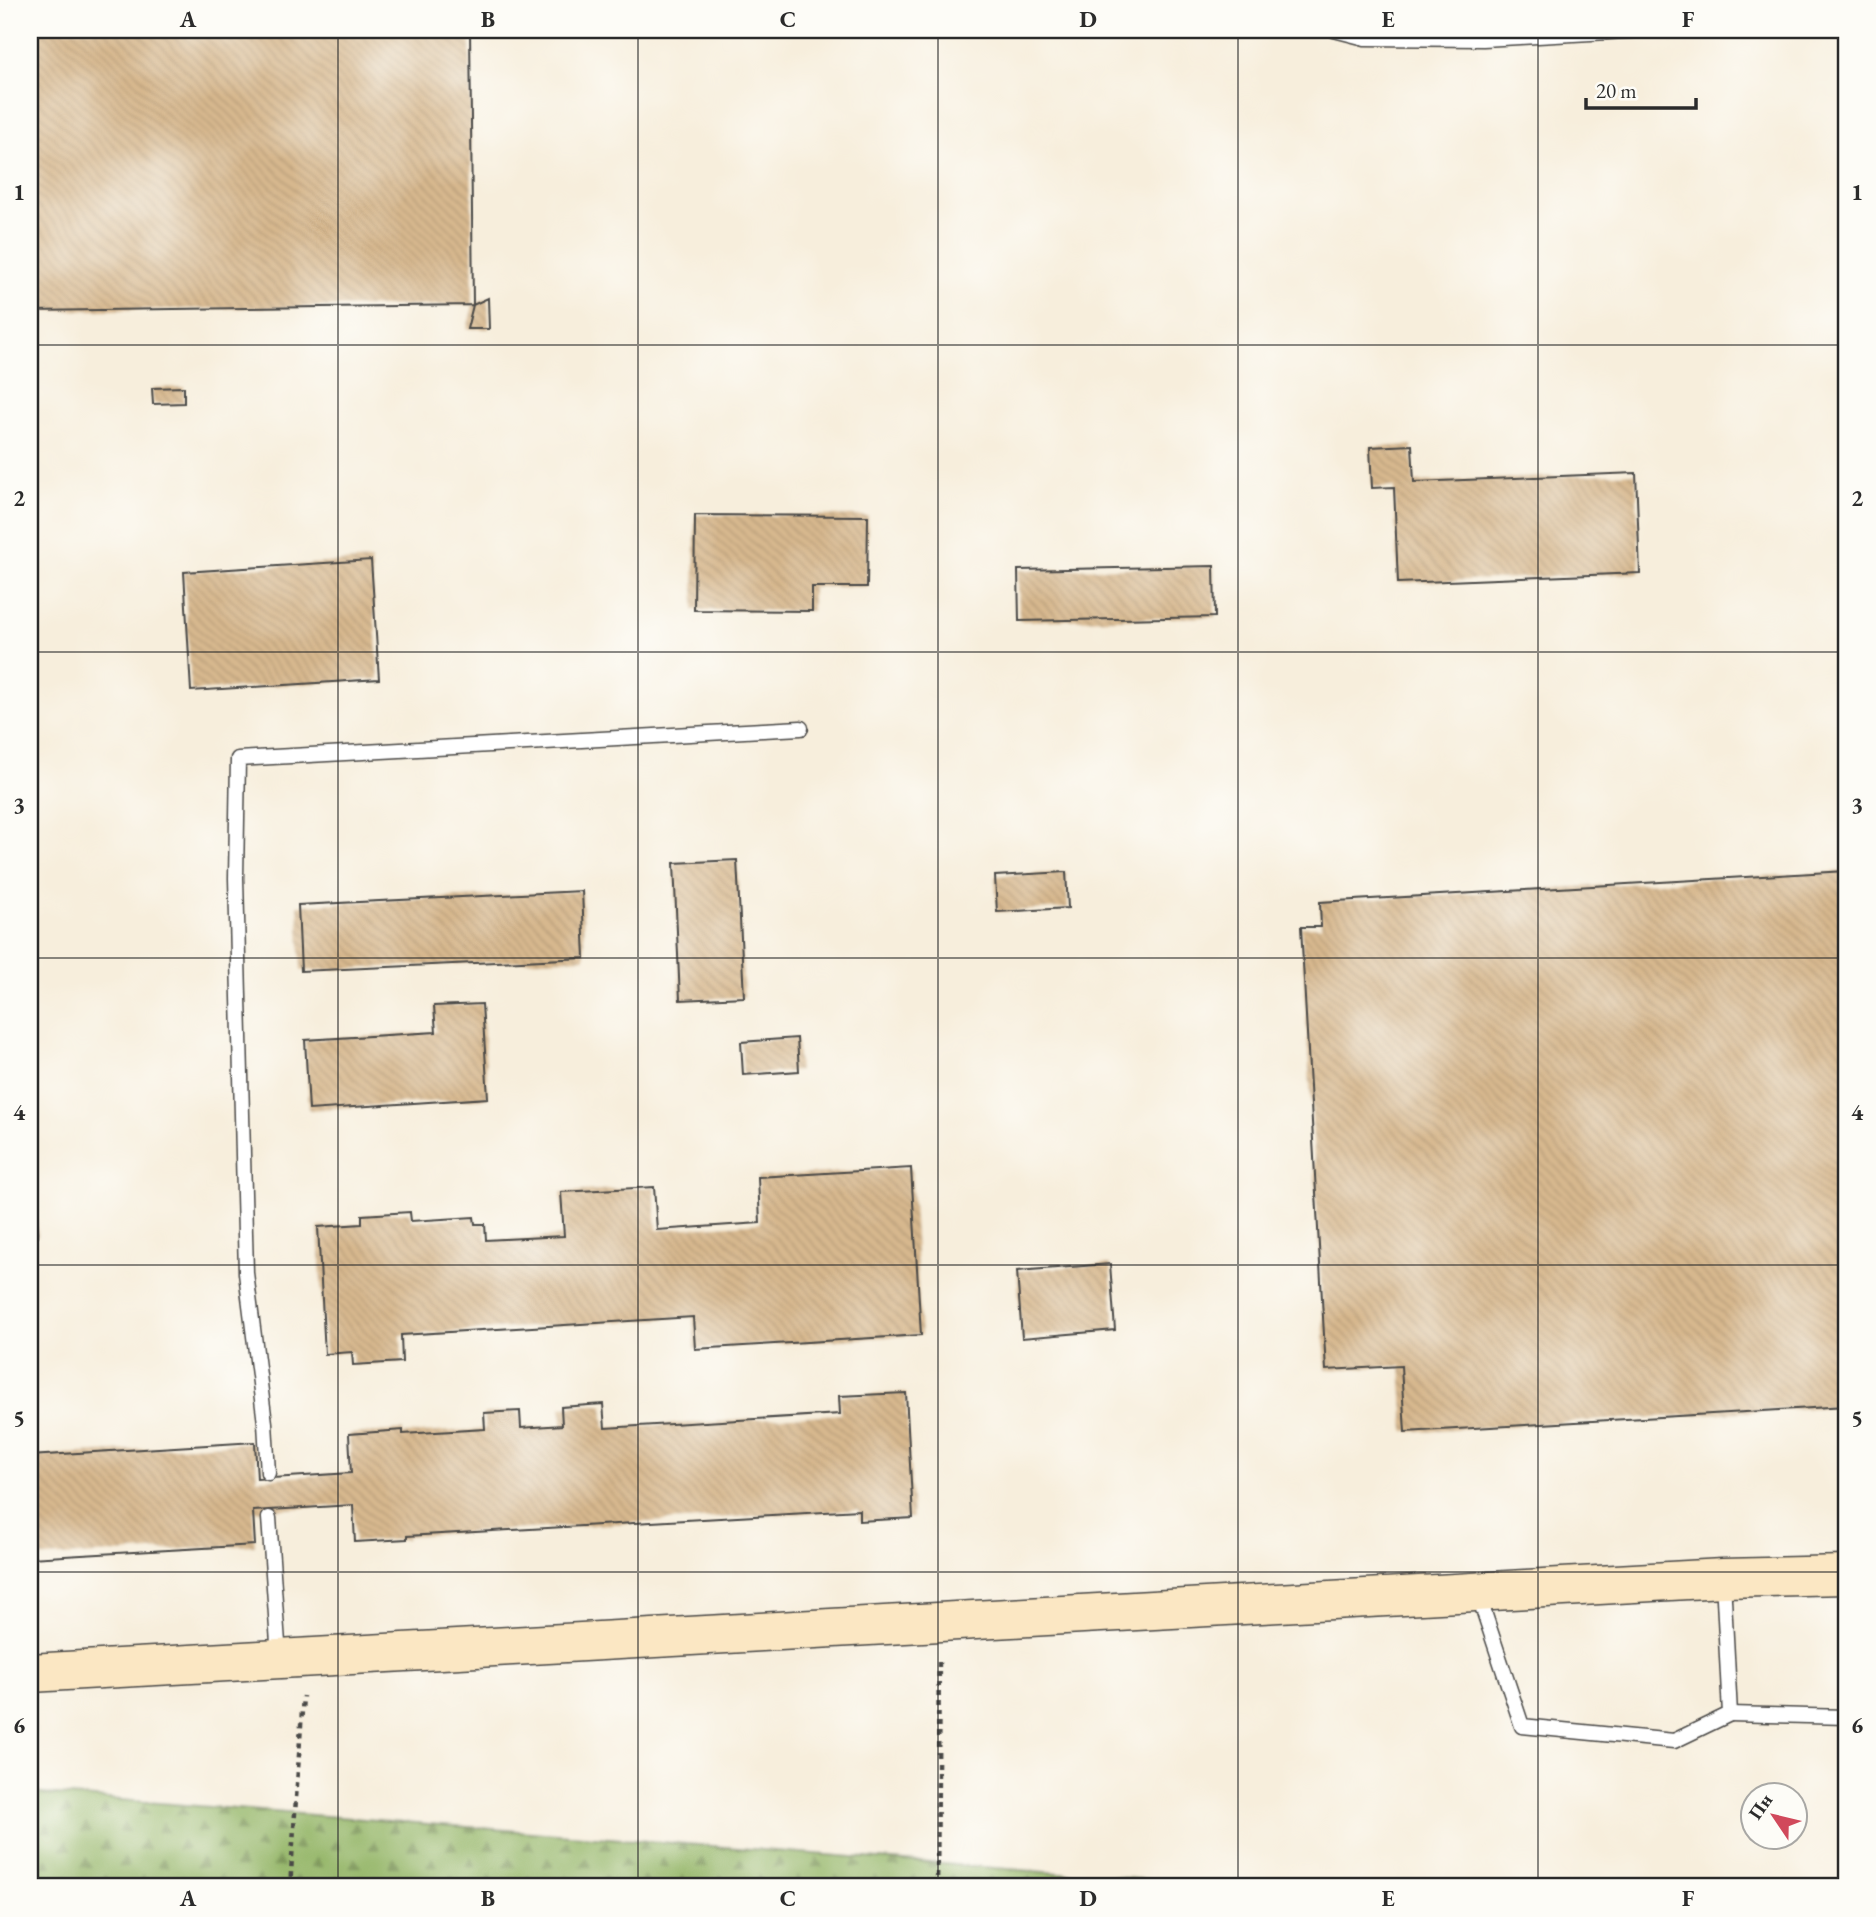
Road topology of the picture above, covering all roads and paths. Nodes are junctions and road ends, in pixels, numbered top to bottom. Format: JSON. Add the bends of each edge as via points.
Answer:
{"nodes":[{"id":1,"x":1334,"y":30,"type":"edge"},
{"id":2,"x":1644,"y":30,"type":"edge"},
{"id":3,"x":801,"y":728,"type":"dead end"},
{"id":4,"x":268,"y":1473,"type":"dead end"},
{"id":5,"x":269,"y":1518,"type":"dead end"},
{"id":6,"x":1846,"y":1575,"type":"edge"},
{"id":7,"x":1723,"y":1578,"type":"junction"},
{"id":8,"x":1477,"y":1593,"type":"junction"},
{"id":9,"x":939,"y":1622,"type":"junction"},
{"id":10,"x":292,"y":1658,"type":"junction"},
{"id":11,"x":30,"y":1673,"type":"edge"},
{"id":12,"x":1730,"y":1714,"type":"junction"},
{"id":13,"x":1846,"y":1717,"type":"edge"},
{"id":14,"x":290,"y":1887,"type":"edge"},
{"id":15,"x":937,"y":1887,"type":"edge"}],
"edges":[{"from":1,"to":2,"type":"lane","via":[[1365,38],[1483,39]]},
{"from":3,"to":4,"type":"lane","via":[[238,759],[246,1273]]},
{"from":5,"to":10,"type":"lane"},
{"from":6,"to":7,"type":"main road"},
{"from":7,"to":8,"type":"main road"},
{"from":7,"to":12,"type":"lane"},
{"from":8,"to":9,"type":"main road"},
{"from":8,"to":12,"type":"lane","via":[[1522,1726],[1674,1741]]},
{"from":9,"to":10,"type":"main road"},
{"from":9,"to":15,"type":"path"},
{"from":10,"to":11,"type":"main road"},
{"from":10,"to":14,"type":"path"},
{"from":12,"to":13,"type":"lane"}]}
